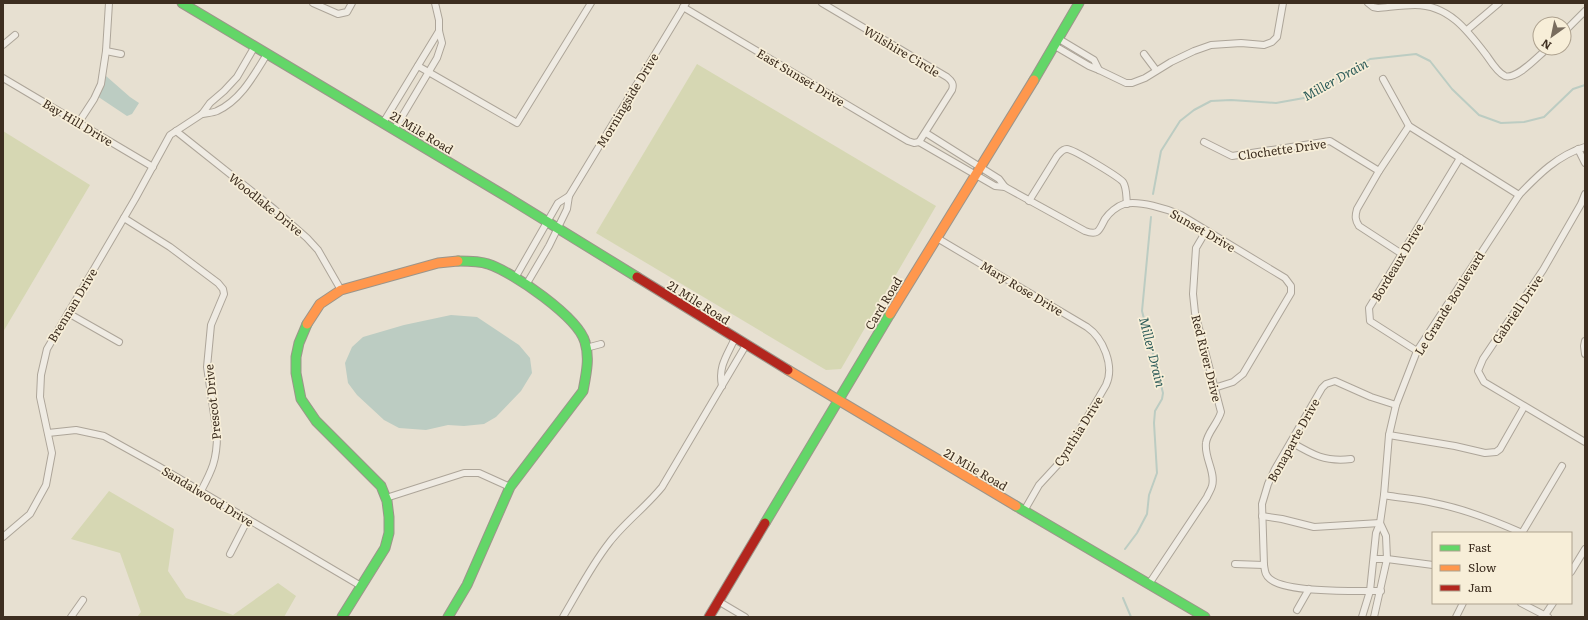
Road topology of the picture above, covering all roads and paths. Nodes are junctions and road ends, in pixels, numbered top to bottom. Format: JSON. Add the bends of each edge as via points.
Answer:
{"nodes":[{"id":1,"x":114,"y":3,"type":"edge"},
{"id":2,"x":182,"y":3,"type":"edge"},
{"id":3,"x":313,"y":3,"type":"edge"},
{"id":4,"x":352,"y":3,"type":"edge"},
{"id":5,"x":435,"y":3,"type":"edge"},
{"id":6,"x":591,"y":3,"type":"edge"},
{"id":7,"x":822,"y":3,"type":"edge"},
{"id":8,"x":1079,"y":3,"type":"edge"},
{"id":9,"x":1283,"y":3,"type":"edge"},
{"id":10,"x":1368,"y":3,"type":"edge"},
{"id":11,"x":1499,"y":3,"type":"edge"},
{"id":12,"x":684,"y":5,"type":"edge"},
{"id":13,"x":109,"y":6,"type":"edge"},
{"id":14,"x":1585,"y":11,"type":"edge"},
{"id":15,"x":1572,"y":24,"type":"edge"},
{"id":16,"x":1467,"y":30,"type":"junction"},
{"id":17,"x":439,"y":31,"type":"junction"},
{"id":18,"x":15,"y":35,"type":"dead end"},
{"id":19,"x":1057,"y":43,"type":"junction"},
{"id":20,"x":3,"y":45,"type":"edge"},
{"id":21,"x":255,"y":46,"type":"junction"},
{"id":22,"x":106,"y":51,"type":"junction"},
{"id":23,"x":121,"y":54,"type":"dead end"},
{"id":24,"x":267,"y":54,"type":"junction"},
{"id":25,"x":1144,"y":54,"type":"dead end"},
{"id":26,"x":1539,"y":56,"type":"edge"},
{"id":27,"x":418,"y":66,"type":"junction"},
{"id":28,"x":1156,"y":70,"type":"junction"},
{"id":29,"x":429,"y":72,"type":"junction"},
{"id":30,"x":3,"y":78,"type":"edge"},
{"id":31,"x":1384,"y":79,"type":"dead end"},
{"id":32,"x":224,"y":91,"type":"junction"},
{"id":33,"x":403,"y":91,"type":"junction"},
{"id":34,"x":414,"y":98,"type":"junction"},
{"id":35,"x":233,"y":100,"type":"junction"},
{"id":36,"x":202,"y":114,"type":"junction"},
{"id":37,"x":79,"y":122,"type":"junction"},
{"id":38,"x":383,"y":123,"type":"junction"},
{"id":39,"x":1409,"y":126,"type":"junction"},
{"id":40,"x":394,"y":130,"type":"junction"},
{"id":41,"x":176,"y":131,"type":"junction"},
{"id":42,"x":926,"y":133,"type":"junction"},
{"id":43,"x":919,"y":142,"type":"junction"},
{"id":44,"x":1204,"y":142,"type":"dead end"},
{"id":45,"x":1585,"y":147,"type":"edge"},
{"id":46,"x":1578,"y":149,"type":"junction"},
{"id":47,"x":1460,"y":158,"type":"junction"},
{"id":48,"x":1585,"y":163,"type":"edge"},
{"id":49,"x":980,"y":166,"type":"junction"},
{"id":50,"x":153,"y":167,"type":"junction"},
{"id":51,"x":1379,"y":171,"type":"junction"},
{"id":52,"x":974,"y":175,"type":"junction"},
{"id":53,"x":1005,"y":187,"type":"junction"},
{"id":54,"x":1585,"y":194,"type":"edge"},
{"id":55,"x":1518,"y":195,"type":"junction"},
{"id":56,"x":569,"y":196,"type":"junction"},
{"id":57,"x":1029,"y":201,"type":"junction"},
{"id":58,"x":1127,"y":204,"type":"junction"},
{"id":59,"x":124,"y":218,"type":"junction"},
{"id":60,"x":547,"y":222,"type":"junction"},
{"id":61,"x":558,"y":229,"type":"junction"},
{"id":62,"x":1206,"y":231,"type":"junction"},
{"id":63,"x":937,"y":238,"type":"junction"},
{"id":64,"x":1402,"y":254,"type":"junction"},
{"id":65,"x":515,"y":278,"type":"junction"},
{"id":66,"x":526,"y":285,"type":"junction"},
{"id":67,"x":341,"y":290,"type":"junction"},
{"id":68,"x":68,"y":313,"type":"junction"},
{"id":69,"x":736,"y":338,"type":"junction"},
{"id":70,"x":1585,"y":341,"type":"edge"},
{"id":71,"x":119,"y":342,"type":"dead end"},
{"id":72,"x":601,"y":344,"type":"dead end"},
{"id":73,"x":1102,"y":344,"type":"joint"},
{"id":74,"x":746,"y":345,"type":"junction"},
{"id":75,"x":586,"y":348,"type":"junction"},
{"id":76,"x":1417,"y":351,"type":"junction"},
{"id":77,"x":1585,"y":354,"type":"edge"},
{"id":78,"x":722,"y":386,"type":"junction"},
{"id":79,"x":1214,"y":388,"type":"junction"},
{"id":80,"x":838,"y":400,"type":"junction"},
{"id":81,"x":1396,"y":405,"type":"junction"},
{"id":82,"x":1524,"y":407,"type":"junction"},
{"id":83,"x":48,"y":433,"type":"junction"},
{"id":84,"x":1389,"y":435,"type":"junction"},
{"id":85,"x":1291,"y":442,"type":"junction"},
{"id":86,"x":1585,"y":442,"type":"edge"},
{"id":87,"x":1351,"y":459,"type":"dead end"},
{"id":88,"x":1562,"y":466,"type":"dead end"},
{"id":89,"x":510,"y":487,"type":"junction"},
{"id":90,"x":201,"y":491,"type":"junction"},
{"id":91,"x":1384,"y":495,"type":"junction"},
{"id":92,"x":386,"y":498,"type":"junction"},
{"id":93,"x":1024,"y":510,"type":"junction"},
{"id":94,"x":1262,"y":516,"type":"junction"},
{"id":95,"x":248,"y":519,"type":"junction"},
{"id":96,"x":1380,"y":523,"type":"junction"},
{"id":97,"x":1520,"y":532,"type":"edge"},
{"id":98,"x":1523,"y":532,"type":"edge"},
{"id":99,"x":3,"y":537,"type":"edge"},
{"id":100,"x":1585,"y":549,"type":"edge"},
{"id":101,"x":230,"y":554,"type":"dead end"},
{"id":102,"x":1374,"y":559,"type":"junction"},
{"id":103,"x":1387,"y":559,"type":"junction"},
{"id":104,"x":1573,"y":563,"type":"edge"},
{"id":105,"x":1235,"y":564,"type":"dead end"},
{"id":106,"x":1264,"y":565,"type":"junction"},
{"id":107,"x":1432,"y":565,"type":"edge"},
{"id":108,"x":1149,"y":584,"type":"junction"},
{"id":109,"x":361,"y":586,"type":"junction"},
{"id":110,"x":1309,"y":589,"type":"junction"},
{"id":111,"x":1370,"y":591,"type":"junction"},
{"id":112,"x":1381,"y":591,"type":"junction"},
{"id":113,"x":83,"y":600,"type":"dead end"},
{"id":114,"x":718,"y":601,"type":"junction"},
{"id":115,"x":1462,"y":604,"type":"edge"},
{"id":116,"x":1523,"y":604,"type":"edge"},
{"id":117,"x":1553,"y":604,"type":"edge"},
{"id":118,"x":1297,"y":610,"type":"dead end"},
{"id":119,"x":1547,"y":616,"type":"edge"},
{"id":120,"x":71,"y":617,"type":"edge"},
{"id":121,"x":342,"y":617,"type":"edge"},
{"id":122,"x":448,"y":617,"type":"edge"},
{"id":123,"x":563,"y":617,"type":"edge"},
{"id":124,"x":709,"y":617,"type":"edge"},
{"id":125,"x":745,"y":617,"type":"edge"},
{"id":126,"x":1205,"y":617,"type":"edge"},
{"id":127,"x":1362,"y":617,"type":"edge"},
{"id":128,"x":1374,"y":617,"type":"edge"},
{"id":129,"x":1456,"y":617,"type":"edge"}],
"edges":[{"from":1,"to":13,"type":"street"},
{"from":2,"to":21,"type":"street","name":"21 Mile Road"},
{"from":3,"to":4,"type":"street","via":[[338,14],[347,12]]},
{"from":5,"to":17,"type":"street"},
{"from":6,"to":29,"type":"street","via":[[517,123]]},
{"from":7,"to":42,"type":"street","name":"Wilshire Circle","via":[[950,80],[952,90]]},
{"from":8,"to":19,"type":"street","name":"Card Road"},
{"from":9,"to":28,"type":"street","via":[[1277,37],[1272,42],[1264,45],[1211,45]]},
{"from":10,"to":16,"type":"street","via":[[1378,8],[1416,5],[1430,7],[1444,12]]},
{"from":11,"to":16,"type":"street"},
{"from":12,"to":43,"type":"street","name":"East Sunset Drive","via":[[908,141]]},
{"from":12,"to":56,"type":"street","name":"Morningside Drive"},
{"from":13,"to":22,"type":"street"},
{"from":14,"to":15,"type":"street"},
{"from":16,"to":26,"type":"street","via":[[1505,76],[1520,72]]},
{"from":17,"to":27,"type":"street"},
{"from":17,"to":29,"type":"street","via":[[442,43]]},
{"from":18,"to":20,"type":"street"},
{"from":19,"to":28,"type":"street","via":[[1089,66],[1126,83],[1137,82]]},
{"from":19,"to":49,"type":"street","name":"Card Road"},
{"from":21,"to":24,"type":"street","name":"21 Mile Road"},
{"from":21,"to":32,"type":"street","name":"Brennan Drive","via":[[237,77]]},
{"from":22,"to":23,"type":"street"},
{"from":22,"to":37,"type":"street","via":[[101,84]]},
{"from":24,"to":35,"type":"street","name":"Brennan Drive","via":[[250,83]]},
{"from":24,"to":38,"type":"street","name":"21 Mile Road"},
{"from":25,"to":28,"type":"street"},
{"from":27,"to":29,"type":"street"},
{"from":27,"to":33,"type":"street"},
{"from":29,"to":34,"type":"street"},
{"from":30,"to":37,"type":"street","name":"Bay Hill Drive"},
{"from":31,"to":39,"type":"street"},
{"from":32,"to":35,"type":"street"},
{"from":32,"to":36,"type":"street","name":"Brennan Drive"},
{"from":33,"to":34,"type":"street"},
{"from":33,"to":38,"type":"street"},
{"from":34,"to":40,"type":"street"},
{"from":35,"to":36,"type":"street","name":"Brennan Drive","via":[[216,112]]},
{"from":36,"to":41,"type":"street","name":"Brennan Drive"},
{"from":37,"to":50,"type":"street","name":"Bay Hill Drive"},
{"from":38,"to":40,"type":"street","name":"21 Mile Road"},
{"from":39,"to":47,"type":"street"},
{"from":39,"to":51,"type":"street"},
{"from":40,"to":60,"type":"street","name":"21 Mile Road"},
{"from":41,"to":50,"type":"street","name":"Brennan Drive","via":[[170,135]]},
{"from":41,"to":67,"type":"street","name":"Woodlake Drive","via":[[307,238],[318,250]]},
{"from":42,"to":43,"type":"street"},
{"from":42,"to":49,"type":"street"},
{"from":43,"to":52,"type":"street","name":"East Sunset Drive"},
{"from":44,"to":51,"type":"street","name":"Clochette Drive","via":[[1232,156],[1330,141]]},
{"from":45,"to":46,"type":"street","name":"Le Grande Boulevard"},
{"from":46,"to":48,"type":"street"},
{"from":46,"to":55,"type":"street","name":"Le Grande Boulevard","via":[[1556,160]]},
{"from":47,"to":55,"type":"street"},
{"from":47,"to":64,"type":"street","name":"Bordeaux Drive"},
{"from":49,"to":52,"type":"street","name":"Card Road"},
{"from":49,"to":53,"type":"street","via":[[999,179]]},
{"from":50,"to":59,"type":"street","name":"Brennan Drive"},
{"from":51,"to":64,"type":"street","via":[[1356,212],[1356,221],[1359,226]]},
{"from":52,"to":53,"type":"street","via":[[994,186]]},
{"from":52,"to":63,"type":"street","name":"Card Road"},
{"from":53,"to":57,"type":"street"},
{"from":54,"to":82,"type":"street","name":"Gabriell Drive","via":[[1582,204],[1543,270],[1479,366],[1478,371],[1484,382]]},
{"from":55,"to":76,"type":"street","name":"Le Grande Boulevard"},
{"from":56,"to":60,"type":"street","name":"Morningside Drive","via":[[558,203]]},
{"from":56,"to":61,"type":"street","name":"Morningside Drive","via":[[568,209]]},
{"from":57,"to":58,"type":"street","via":[[1085,231],[1095,233],[1100,231],[1109,214]]},
{"from":57,"to":58,"type":"street","via":[[1057,156],[1067,149],[1121,180],[1125,187]]},
{"from":58,"to":62,"type":"street","name":"Sunset Drive","via":[[1164,208],[1181,215]]},
{"from":59,"to":68,"type":"street","name":"Brennan Drive"},
{"from":59,"to":90,"type":"street","name":"Prescot Drive","via":[[170,247],[223,289],[224,294],[211,325],[207,367],[217,450],[214,466]]},
{"from":60,"to":61,"type":"street","name":"21 Mile Road"},
{"from":60,"to":65,"type":"street","name":"Morningside Drive"},
{"from":61,"to":66,"type":"street","name":"Morningside Drive"},
{"from":61,"to":69,"type":"street","name":"21 Mile Road"},
{"from":62,"to":79,"type":"street","name":"Red River Drive","via":[[1196,248],[1193,294],[1195,313]]},
{"from":62,"to":79,"type":"street","name":"Sunset Drive","via":[[1286,278],[1291,289],[1289,298],[1243,374],[1234,382]]},
{"from":63,"to":73,"type":"street","name":"Mary Rose Drive","via":[[1086,327]]},
{"from":63,"to":80,"type":"street","name":"Card Road"},
{"from":64,"to":76,"type":"street","name":"Bordeaux Drive","via":[[1372,302],[1370,321]]},
{"from":65,"to":66,"type":"street"},
{"from":65,"to":67,"type":"street","via":[[488,264],[460,261],[438,263]]},
{"from":66,"to":75,"type":"street","via":[[549,300],[565,315],[577,328]]},
{"from":67,"to":92,"type":"street","via":[[320,304],[301,336],[296,357],[301,399],[316,421],[381,486]]},
{"from":68,"to":71,"type":"street"},
{"from":68,"to":83,"type":"street","name":"Brennan Drive","via":[[47,349],[41,375],[40,397]]},
{"from":69,"to":74,"type":"street","name":"21 Mile Road"},
{"from":69,"to":78,"type":"street","via":[[721,369]]},
{"from":70,"to":77,"type":"street"},
{"from":72,"to":75,"type":"street"},
{"from":73,"to":93,"type":"street","name":"Cynthia Drive","via":[[1109,368],[1108,382],[1063,459],[1039,485]]},
{"from":74,"to":78,"type":"street"},
{"from":74,"to":80,"type":"street","name":"21 Mile Road"},
{"from":75,"to":89,"type":"street","via":[[587,372],[583,391]]},
{"from":76,"to":81,"type":"street","name":"Le Grande Boulevard"},
{"from":78,"to":123,"type":"street","via":[[662,487],[610,542]]},
{"from":79,"to":108,"type":"street","name":"Red River Drive","via":[[1221,412],[1206,441],[1212,486]]},
{"from":80,"to":93,"type":"street","name":"21 Mile Road"},
{"from":80,"to":114,"type":"street","name":"Card Road"},
{"from":81,"to":84,"type":"street","name":"Le Grande Boulevard"},
{"from":81,"to":85,"type":"street","name":"Bonaparte Drive","via":[[1358,392],[1340,382],[1330,382],[1322,388]]},
{"from":82,"to":84,"type":"street","via":[[1496,452]]},
{"from":82,"to":86,"type":"street"},
{"from":83,"to":90,"type":"street","name":"Sandalwood Drive","via":[[76,430],[104,436]]},
{"from":83,"to":99,"type":"street","name":"Brennan Drive","via":[[52,453],[46,485],[30,514]]},
{"from":84,"to":91,"type":"street","name":"Le Grande Boulevard"},
{"from":85,"to":87,"type":"street","via":[[1323,458]]},
{"from":85,"to":94,"type":"street","name":"Bonaparte Drive","via":[[1268,484],[1262,504]]},
{"from":88,"to":98,"type":"street"},
{"from":89,"to":92,"type":"street","via":[[479,473],[464,473]]},
{"from":89,"to":122,"type":"street","via":[[466,585]]},
{"from":90,"to":95,"type":"street","name":"Sandalwood Drive"},
{"from":91,"to":96,"type":"street","name":"Le Grande Boulevard"},
{"from":91,"to":97,"type":"street","via":[[1457,508]]},
{"from":92,"to":109,"type":"street","via":[[390,515],[389,539]]},
{"from":93,"to":108,"type":"street","name":"21 Mile Road"},
{"from":94,"to":96,"type":"street","via":[[1314,526]]},
{"from":94,"to":106,"type":"street","name":"Bonaparte Drive"},
{"from":95,"to":101,"type":"street"},
{"from":95,"to":109,"type":"street","name":"Sandalwood Drive"},
{"from":96,"to":102,"type":"street","name":"Le Grande Boulevard","via":[[1376,533]]},
{"from":96,"to":103,"type":"street","name":"Le Grande Boulevard","via":[[1386,536]]},
{"from":100,"to":104,"type":"street"},
{"from":102,"to":103,"type":"street"},
{"from":102,"to":111,"type":"street","name":"Le Grande Boulevard"},
{"from":103,"to":107,"type":"street"},
{"from":103,"to":112,"type":"street","name":"Le Grande Boulevard"},
{"from":105,"to":106,"type":"street"},
{"from":106,"to":110,"type":"street","name":"Bonaparte Drive","via":[[1268,578],[1278,583]]},
{"from":108,"to":126,"type":"street","name":"21 Mile Road"},
{"from":109,"to":121,"type":"street"},
{"from":110,"to":111,"type":"street","name":"Bonaparte Drive"},
{"from":110,"to":118,"type":"street"},
{"from":111,"to":112,"type":"street","name":"Bonaparte Drive"},
{"from":111,"to":127,"type":"street","name":"Le Grande Boulevard"},
{"from":112,"to":128,"type":"street","name":"Le Grande Boulevard"},
{"from":113,"to":120,"type":"street"},
{"from":114,"to":124,"type":"street","name":"Card Road"},
{"from":114,"to":125,"type":"street"},
{"from":115,"to":129,"type":"street"},
{"from":116,"to":119,"type":"street"},
{"from":117,"to":119,"type":"street"}]}
